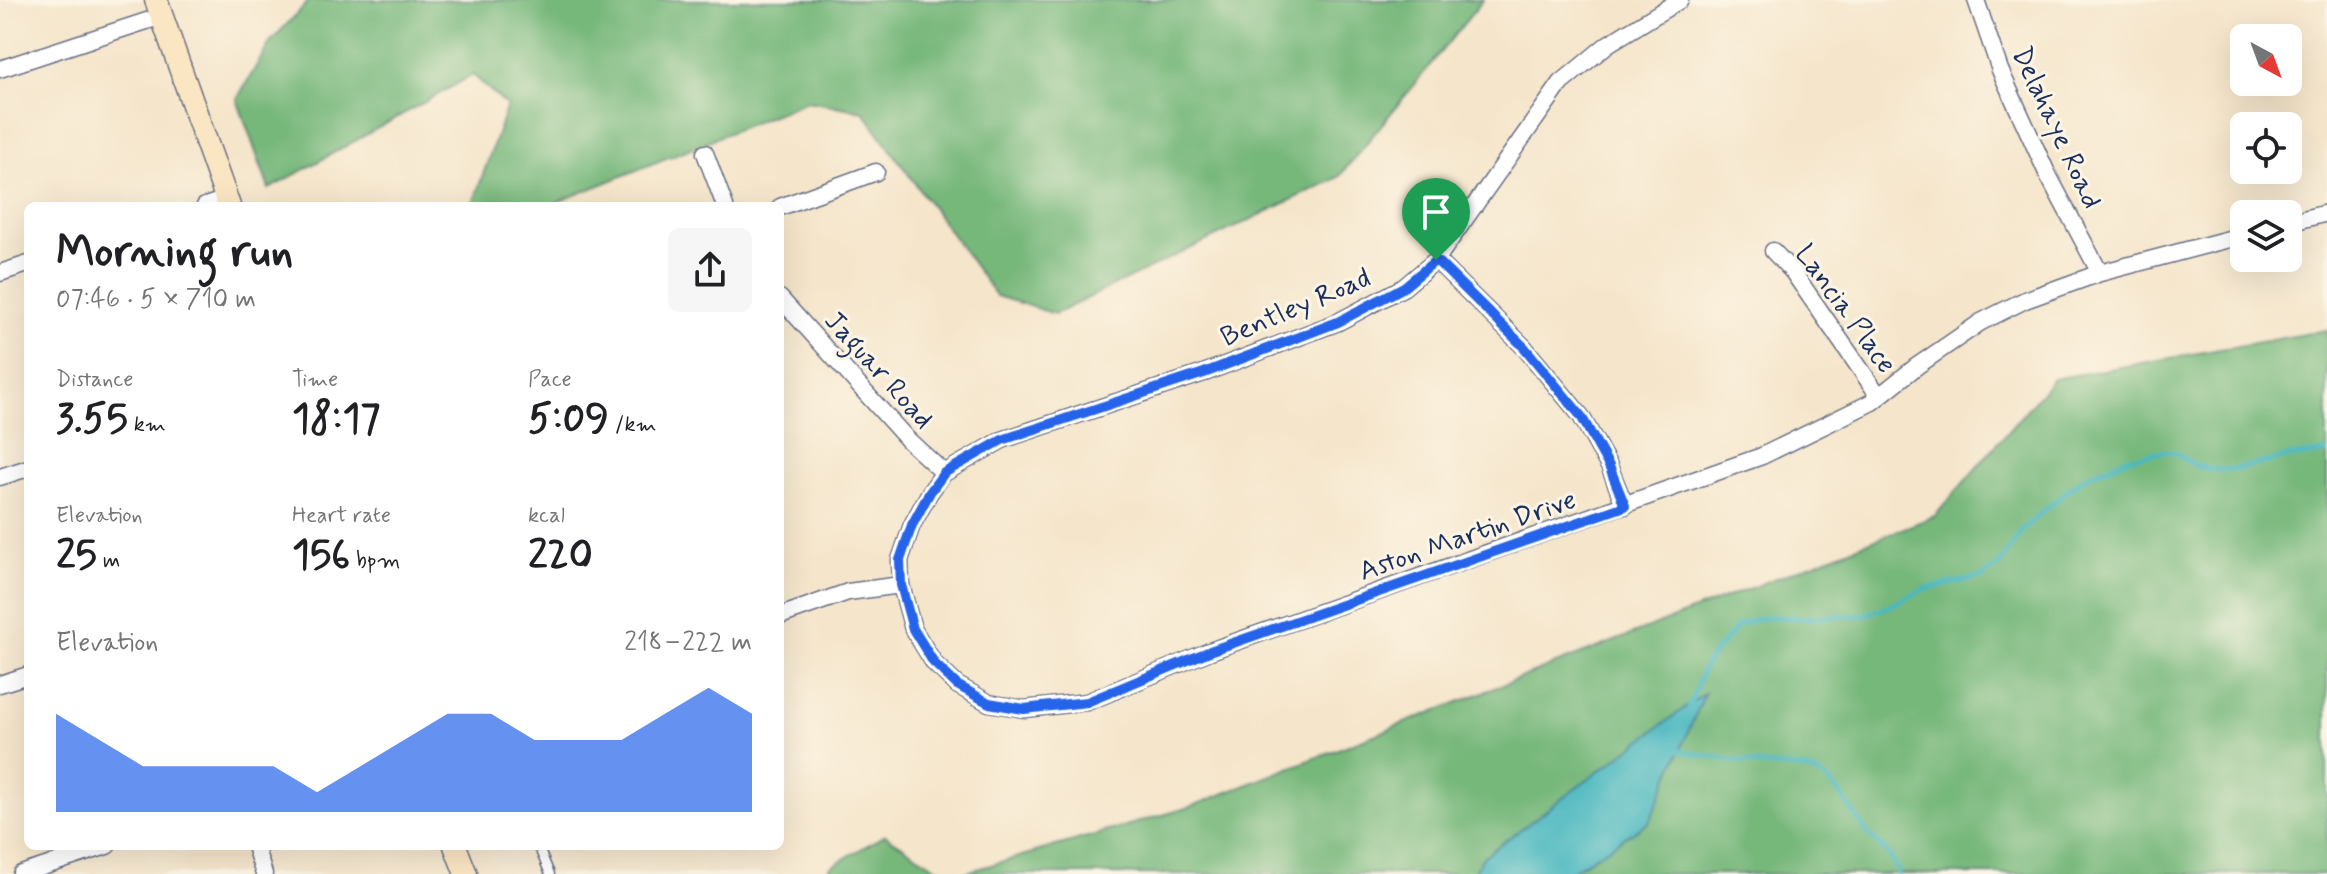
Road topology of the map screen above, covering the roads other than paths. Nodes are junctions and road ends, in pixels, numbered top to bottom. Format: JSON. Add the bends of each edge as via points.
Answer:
{"nodes":[{"id":1,"x":1680,"y":0,"type":"edge"},
{"id":2,"x":1976,"y":0,"type":"edge"},
{"id":3,"x":159,"y":8,"type":"edge"},
{"id":4,"x":0,"y":69,"type":"edge"},
{"id":5,"x":705,"y":153,"type":"dead end"},
{"id":6,"x":876,"y":172,"type":"dead end"},
{"id":7,"x":219,"y":202,"type":"edge"},
{"id":8,"x":723,"y":202,"type":"edge"},
{"id":9,"x":784,"y":206,"type":"edge"},
{"id":10,"x":2327,"y":213,"type":"edge"},
{"id":11,"x":2302,"y":219,"type":"edge"},
{"id":12,"x":2230,"y":239,"type":"edge"},
{"id":13,"x":1773,"y":251,"type":"dead end"},
{"id":14,"x":1436,"y":260,"type":"junction"},
{"id":15,"x":24,"y":265,"type":"edge"},
{"id":16,"x":0,"y":273,"type":"edge"},
{"id":17,"x":2100,"y":273,"type":"junction"},
{"id":18,"x":784,"y":302,"type":"edge"},
{"id":19,"x":1879,"y":396,"type":"junction"},
{"id":20,"x":24,"y":469,"type":"edge"},
{"id":21,"x":944,"y":473,"type":"junction"},
{"id":22,"x":0,"y":477,"type":"edge"},
{"id":23,"x":1625,"y":506,"type":"junction"},
{"id":24,"x":901,"y":585,"type":"junction"},
{"id":25,"x":784,"y":615,"type":"edge"},
{"id":26,"x":24,"y":676,"type":"edge"},
{"id":27,"x":0,"y":684,"type":"edge"},
{"id":28,"x":95,"y":850,"type":"edge"},
{"id":29,"x":256,"y":850,"type":"edge"},
{"id":30,"x":457,"y":850,"type":"edge"},
{"id":31,"x":540,"y":850,"type":"edge"},
{"id":32,"x":21,"y":874,"type":"edge"},
{"id":33,"x":264,"y":874,"type":"edge"},
{"id":34,"x":466,"y":874,"type":"edge"},
{"id":35,"x":550,"y":874,"type":"edge"}],
"edges":[{"from":1,"to":14,"type":"street","name":"Bentley Road","via":[[1608,44],[1561,83]]},
{"from":2,"to":17,"type":"street","name":"Delahaye Road","via":[[2000,70]]},
{"from":3,"to":4,"type":"street"},
{"from":3,"to":7,"type":"main road"},
{"from":5,"to":8,"type":"street"},
{"from":6,"to":9,"type":"street"},
{"from":10,"to":11,"type":"street"},
{"from":12,"to":17,"type":"street","name":"Aston Martin Drive"},
{"from":13,"to":19,"type":"street","name":"Lancia Place"},
{"from":14,"to":21,"type":"street","name":"Bentley Road","via":[[1404,287],[1338,322],[1002,440]]},
{"from":14,"to":23,"type":"street","via":[[1524,347],[1581,416]]},
{"from":15,"to":16,"type":"street"},
{"from":17,"to":19,"type":"street","name":"Aston Martin Drive","via":[[1981,322]]},
{"from":18,"to":21,"type":"street","name":"Jaguar Road"},
{"from":19,"to":23,"type":"street","name":"Aston Martin Drive","via":[[1762,456]]},
{"from":20,"to":22,"type":"street"},
{"from":21,"to":24,"type":"street","name":"Bentley Road","via":[[912,525],[900,560]]},
{"from":23,"to":24,"type":"street","name":"Aston Martin Drive","via":[[1210,651],[1087,702],[1024,709],[989,703],[957,685],[934,663],[913,629]]},
{"from":24,"to":25,"type":"street","via":[[848,592]]},
{"from":26,"to":27,"type":"street"},
{"from":28,"to":32,"type":"street"},
{"from":29,"to":33,"type":"street"},
{"from":30,"to":34,"type":"main road"},
{"from":31,"to":35,"type":"lane"}]}
